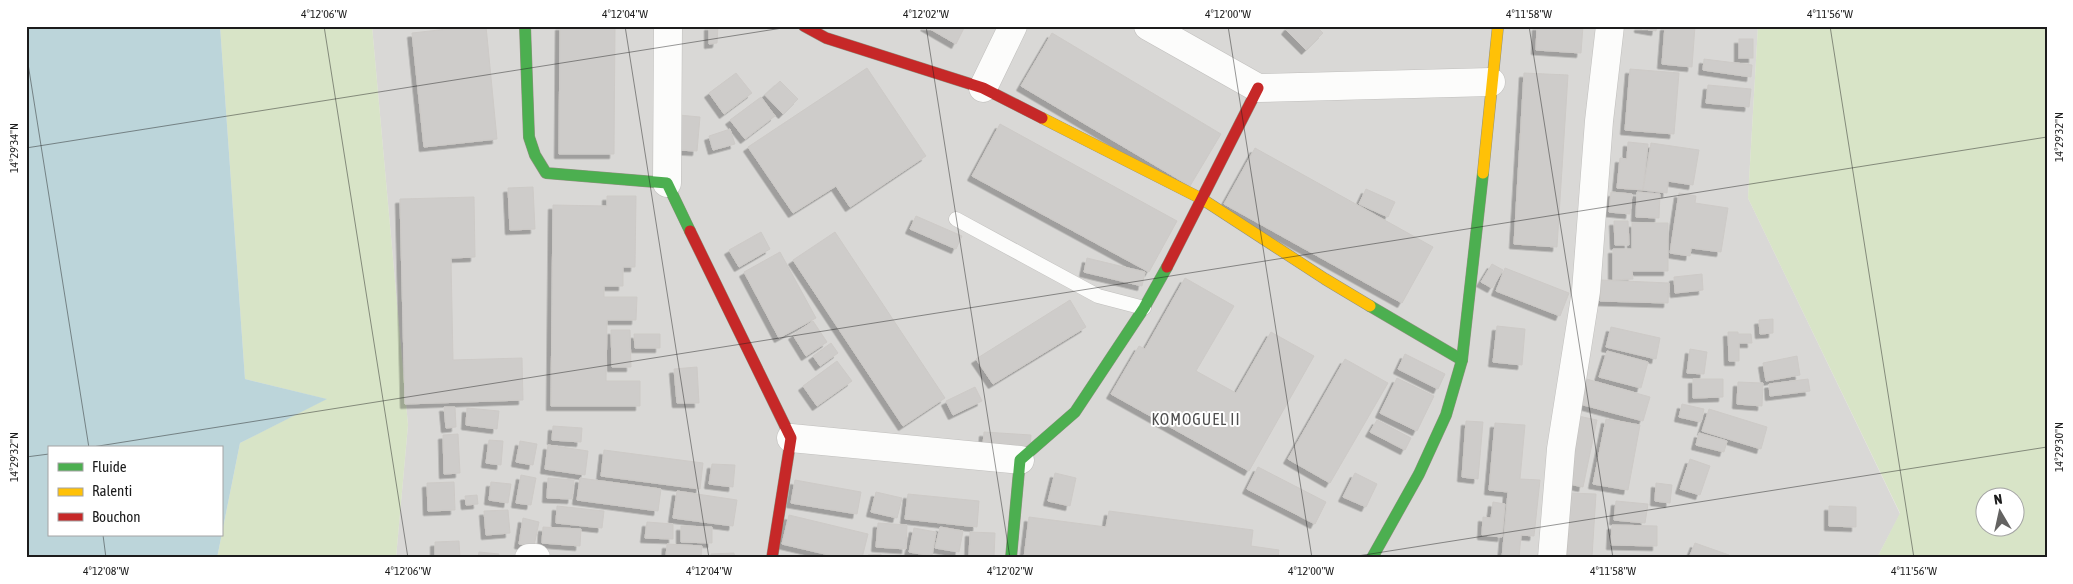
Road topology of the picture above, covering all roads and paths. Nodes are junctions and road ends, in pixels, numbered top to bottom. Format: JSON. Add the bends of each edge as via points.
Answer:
{"nodes":[{"id":1,"x":525,"y":26,"type":"edge"},
{"id":2,"x":668,"y":26,"type":"edge"},
{"id":3,"x":804,"y":26,"type":"edge"},
{"id":4,"x":1013,"y":26,"type":"edge"},
{"id":5,"x":1148,"y":26,"type":"edge"},
{"id":6,"x":1498,"y":26,"type":"edge"},
{"id":7,"x":1610,"y":26,"type":"edge"},
{"id":8,"x":1491,"y":82,"type":"junction"},
{"id":9,"x":984,"y":88,"type":"junction"},
{"id":10,"x":1258,"y":88,"type":"junction"},
{"id":11,"x":667,"y":183,"type":"junction"},
{"id":12,"x":1202,"y":199,"type":"junction"},
{"id":13,"x":956,"y":219,"type":"dead end"},
{"id":14,"x":1144,"y":308,"type":"junction"},
{"id":15,"x":1462,"y":360,"type":"junction"},
{"id":16,"x":791,"y":438,"type":"junction"},
{"id":17,"x":1020,"y":460,"type":"junction"},
{"id":18,"x":529,"y":558,"type":"edge"},
{"id":19,"x":536,"y":558,"type":"edge"},
{"id":20,"x":772,"y":558,"type":"edge"},
{"id":21,"x":1011,"y":558,"type":"edge"},
{"id":22,"x":1372,"y":558,"type":"edge"},
{"id":23,"x":1552,"y":558,"type":"edge"}],
"edges":[{"from":1,"to":11,"type":"street","via":[[529,137],[546,173]]},
{"from":2,"to":11,"type":"street"},
{"from":3,"to":9,"type":"street","via":[[826,38]]},
{"from":4,"to":9,"type":"street"},
{"from":5,"to":10,"type":"street"},
{"from":6,"to":8,"type":"street"},
{"from":7,"to":23,"type":"street","via":[[1586,291],[1561,449]]},
{"from":8,"to":10,"type":"street"},
{"from":8,"to":15,"type":"street"},
{"from":9,"to":12,"type":"street"},
{"from":10,"to":12,"type":"street"},
{"from":11,"to":16,"type":"street"},
{"from":12,"to":14,"type":"street"},
{"from":12,"to":15,"type":"street","via":[[1325,279]]},
{"from":13,"to":14,"type":"lane","via":[[1098,296]]},
{"from":14,"to":17,"type":"street","via":[[1075,412]]},
{"from":15,"to":22,"type":"street","via":[[1446,414],[1419,474]]},
{"from":16,"to":17,"type":"street"},
{"from":16,"to":20,"type":"street"},
{"from":17,"to":21,"type":"street"},
{"from":18,"to":19,"type":"street"}]}
